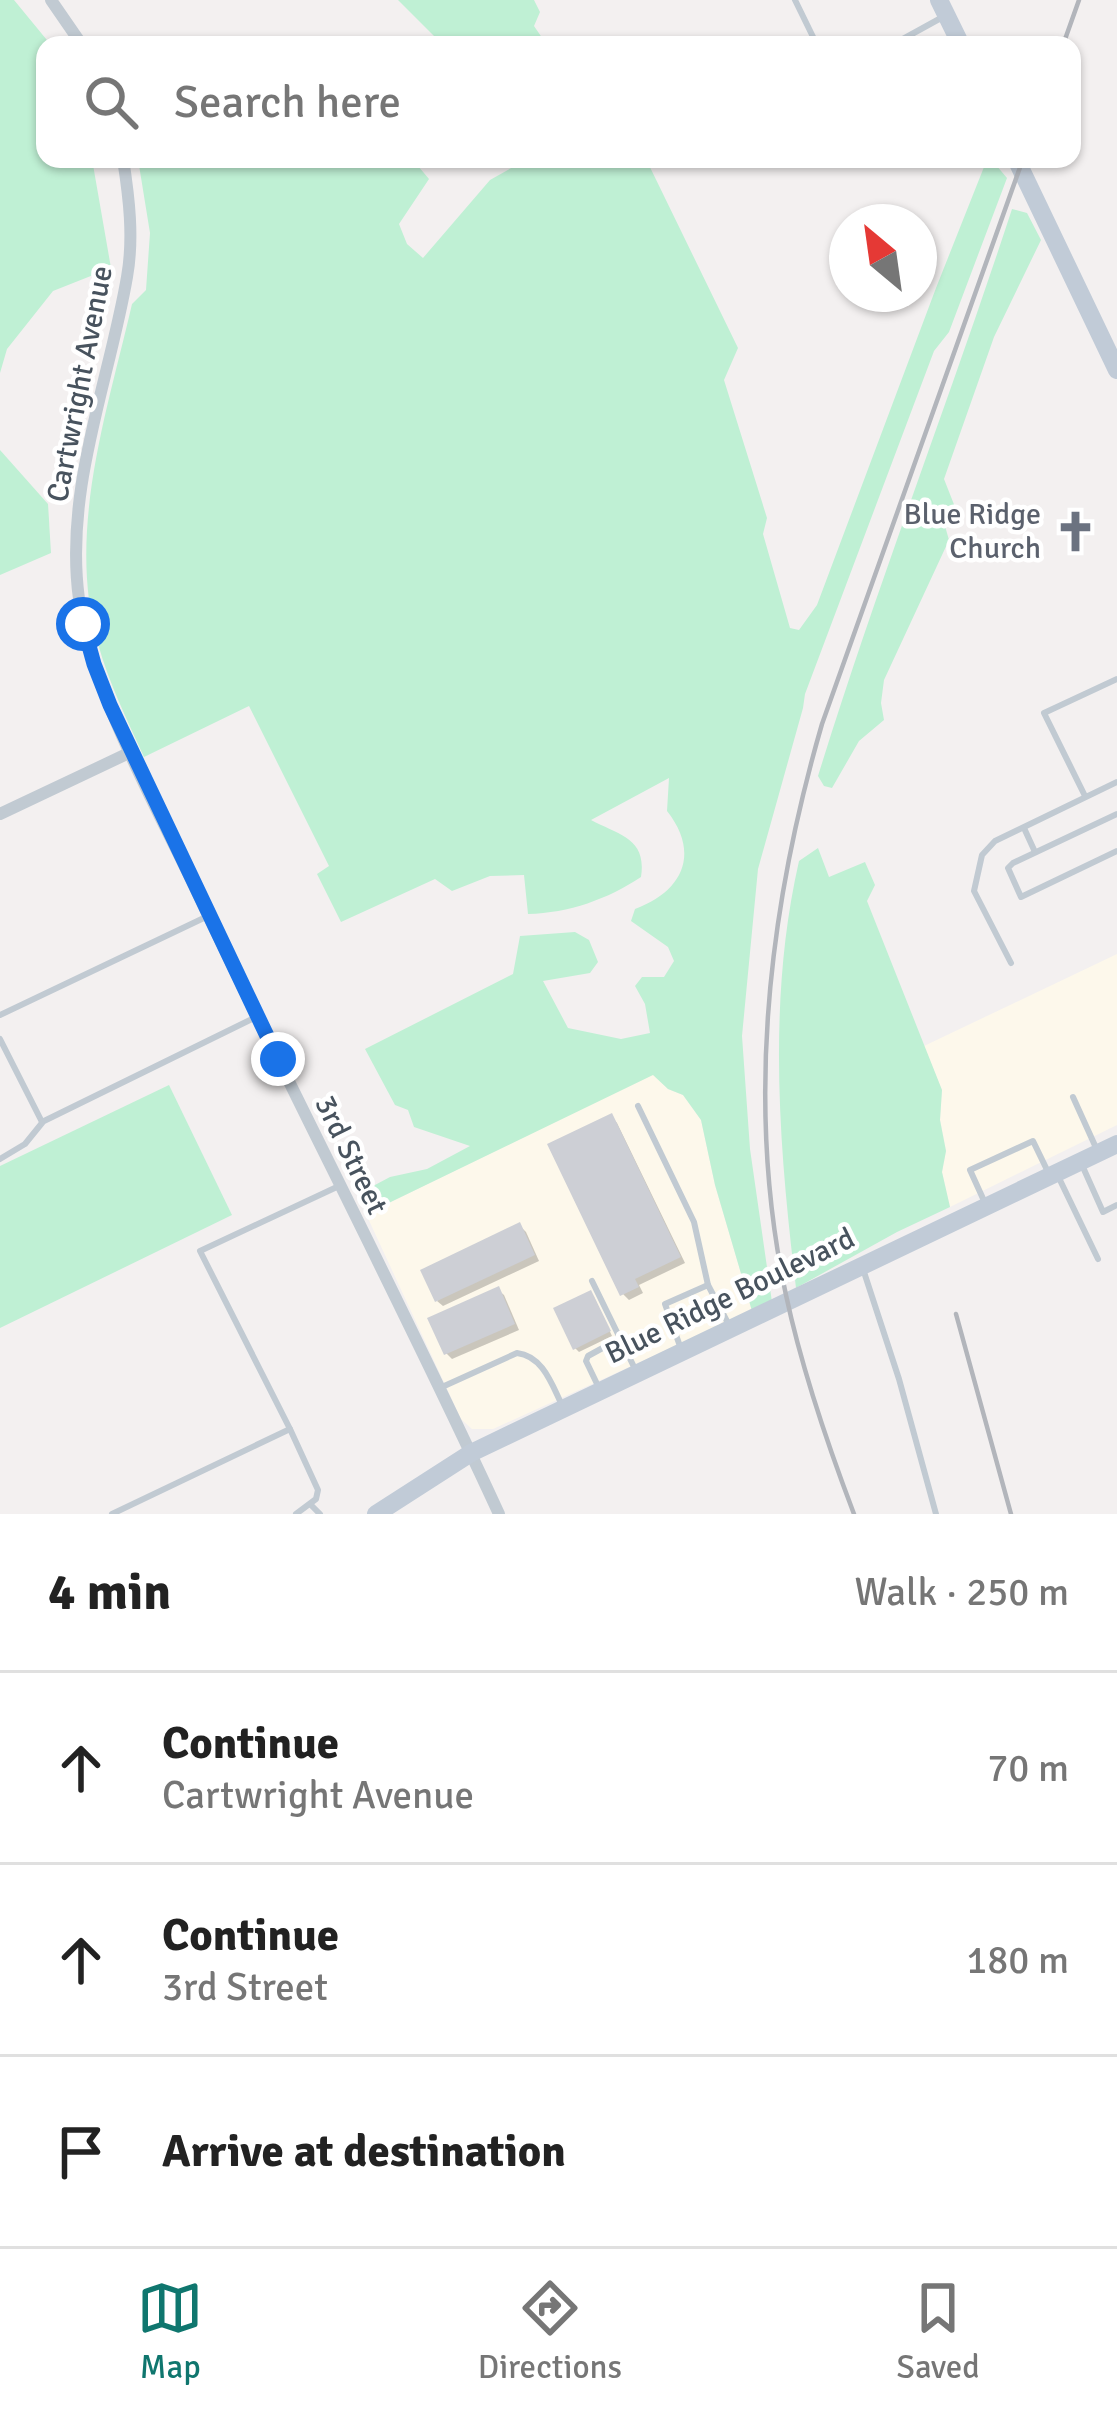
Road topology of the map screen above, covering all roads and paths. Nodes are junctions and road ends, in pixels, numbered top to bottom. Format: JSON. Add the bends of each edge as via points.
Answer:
{"nodes":[{"id":1,"x":51,"y":0,"type":"edge"},
{"id":2,"x":795,"y":0,"type":"edge"},
{"id":3,"x":943,"y":8,"type":"edge"},
{"id":4,"x":76,"y":36,"type":"edge"},
{"id":5,"x":813,"y":36,"type":"edge"},
{"id":6,"x":904,"y":36,"type":"edge"},
{"id":7,"x":957,"y":36,"type":"edge"},
{"id":8,"x":124,"y":168,"type":"edge"},
{"id":9,"x":1021,"y":168,"type":"edge"},
{"id":10,"x":1111,"y":341,"type":"edge"},
{"id":11,"x":1117,"y":370,"type":"edge"},
{"id":12,"x":1117,"y":680,"type":"edge"},
{"id":13,"x":131,"y":752,"type":"junction"},
{"id":14,"x":1117,"y":782,"type":"edge"},
{"id":15,"x":1085,"y":796,"type":"junction"},
{"id":16,"x":0,"y":814,"type":"edge"},
{"id":17,"x":1117,"y":814,"type":"edge"},
{"id":18,"x":1024,"y":827,"type":"junction"},
{"id":19,"x":1117,"y":850,"type":"edge"},
{"id":20,"x":1035,"y":852,"type":"junction"},
{"id":21,"x":208,"y":916,"type":"junction"},
{"id":22,"x":1011,"y":963,"type":"dead end"},
{"id":23,"x":0,"y":1015,"type":"edge"},
{"id":24,"x":257,"y":1016,"type":"junction"},
{"id":25,"x":0,"y":1040,"type":"edge"},
{"id":26,"x":1072,"y":1097,"type":"dead end"},
{"id":27,"x":638,"y":1106,"type":"dead end"},
{"id":28,"x":42,"y":1122,"type":"junction"},
{"id":29,"x":1098,"y":1153,"type":"edge"},
{"id":30,"x":0,"y":1159,"type":"edge"},
{"id":31,"x":1053,"y":1174,"type":"junction"},
{"id":32,"x":339,"y":1186,"type":"junction"},
{"id":33,"x":1117,"y":1205,"type":"edge"},
{"id":34,"x":987,"y":1207,"type":"junction"},
{"id":35,"x":1098,"y":1259,"type":"dead end"},
{"id":36,"x":862,"y":1266,"type":"junction"},
{"id":37,"x":592,"y":1281,"type":"dead end"},
{"id":38,"x":708,"y":1285,"type":"junction"},
{"id":39,"x":731,"y":1329,"type":"junction"},
{"id":40,"x":620,"y":1339,"type":"junction"},
{"id":41,"x":682,"y":1352,"type":"junction"},
{"id":42,"x":637,"y":1374,"type":"junction"},
{"id":43,"x":439,"y":1388,"type":"junction"},
{"id":44,"x":601,"y":1391,"type":"junction"},
{"id":45,"x":564,"y":1409,"type":"junction"},
{"id":46,"x":290,"y":1429,"type":"junction"},
{"id":47,"x":471,"y":1453,"type":"junction"},
{"id":48,"x":310,"y":1505,"type":"junction"},
{"id":49,"x":112,"y":1514,"type":"edge"},
{"id":50,"x":296,"y":1514,"type":"edge"},
{"id":51,"x":320,"y":1514,"type":"edge"},
{"id":52,"x":376,"y":1514,"type":"edge"},
{"id":53,"x":499,"y":1514,"type":"edge"},
{"id":54,"x":937,"y":1514,"type":"edge"}],
"edges":[{"from":1,"to":4,"type":"street"},
{"from":2,"to":5,"type":"lane"},
{"from":3,"to":6,"type":"lane"},
{"from":3,"to":7,"type":"main road"},
{"from":8,"to":13,"type":"street","name":"Cartwright Avenue","via":[[128,274],[79,500],[76,564],[94,664]]},
{"from":9,"to":10,"type":"main road"},
{"from":10,"to":11,"type":"main road"},
{"from":12,"to":15,"type":"lane","via":[[1044,713]]},
{"from":13,"to":16,"type":"street"},
{"from":13,"to":21,"type":"street","name":"3rd Street"},
{"from":14,"to":15,"type":"lane"},
{"from":15,"to":18,"type":"lane"},
{"from":17,"to":20,"type":"lane"},
{"from":18,"to":20,"type":"lane"},
{"from":18,"to":22,"type":"lane","via":[[982,855],[974,891]]},
{"from":19,"to":20,"type":"lane","via":[[1021,897],[1008,868]]},
{"from":21,"to":23,"type":"lane"},
{"from":21,"to":24,"type":"street","name":"3rd Street"},
{"from":24,"to":28,"type":"lane"},
{"from":24,"to":32,"type":"street","name":"3rd Street"},
{"from":25,"to":28,"type":"lane"},
{"from":26,"to":29,"type":"lane"},
{"from":27,"to":38,"type":"lane","via":[[694,1222]]},
{"from":28,"to":30,"type":"lane"},
{"from":29,"to":31,"type":"main road","name":"Blue Ridge Boulevard"},
{"from":29,"to":33,"type":"lane","via":[[1103,1212]]},
{"from":31,"to":34,"type":"main road","name":"Blue Ridge Boulevard"},
{"from":31,"to":34,"type":"lane","via":[[1034,1141],[970,1170]]},
{"from":31,"to":35,"type":"lane"},
{"from":32,"to":43,"type":"street","name":"3rd Street"},
{"from":32,"to":46,"type":"lane","via":[[200,1251]]},
{"from":34,"to":36,"type":"main road","name":"Blue Ridge Boulevard"},
{"from":36,"to":39,"type":"main road","name":"Blue Ridge Boulevard"},
{"from":36,"to":54,"type":"lane"},
{"from":37,"to":40,"type":"lane"},
{"from":38,"to":39,"type":"lane"},
{"from":38,"to":41,"type":"lane","via":[[665,1304]]},
{"from":39,"to":41,"type":"main road","name":"Blue Ridge Boulevard"},
{"from":40,"to":42,"type":"lane"},
{"from":40,"to":44,"type":"lane","via":[[586,1361]]},
{"from":41,"to":42,"type":"main road","name":"Blue Ridge Boulevard"},
{"from":42,"to":44,"type":"main road","name":"Blue Ridge Boulevard"},
{"from":43,"to":45,"type":"lane","via":[[528,1354]]},
{"from":43,"to":47,"type":"street","name":"3rd Street"},
{"from":44,"to":45,"type":"main road","name":"Blue Ridge Boulevard"},
{"from":45,"to":47,"type":"main road","name":"Blue Ridge Boulevard"},
{"from":46,"to":48,"type":"lane","via":[[318,1490]]},
{"from":46,"to":49,"type":"lane"},
{"from":47,"to":52,"type":"main road","name":"Blue Ridge Boulevard"},
{"from":47,"to":53,"type":"street","name":"3rd Street"},
{"from":48,"to":50,"type":"lane"},
{"from":48,"to":51,"type":"lane"}]}
